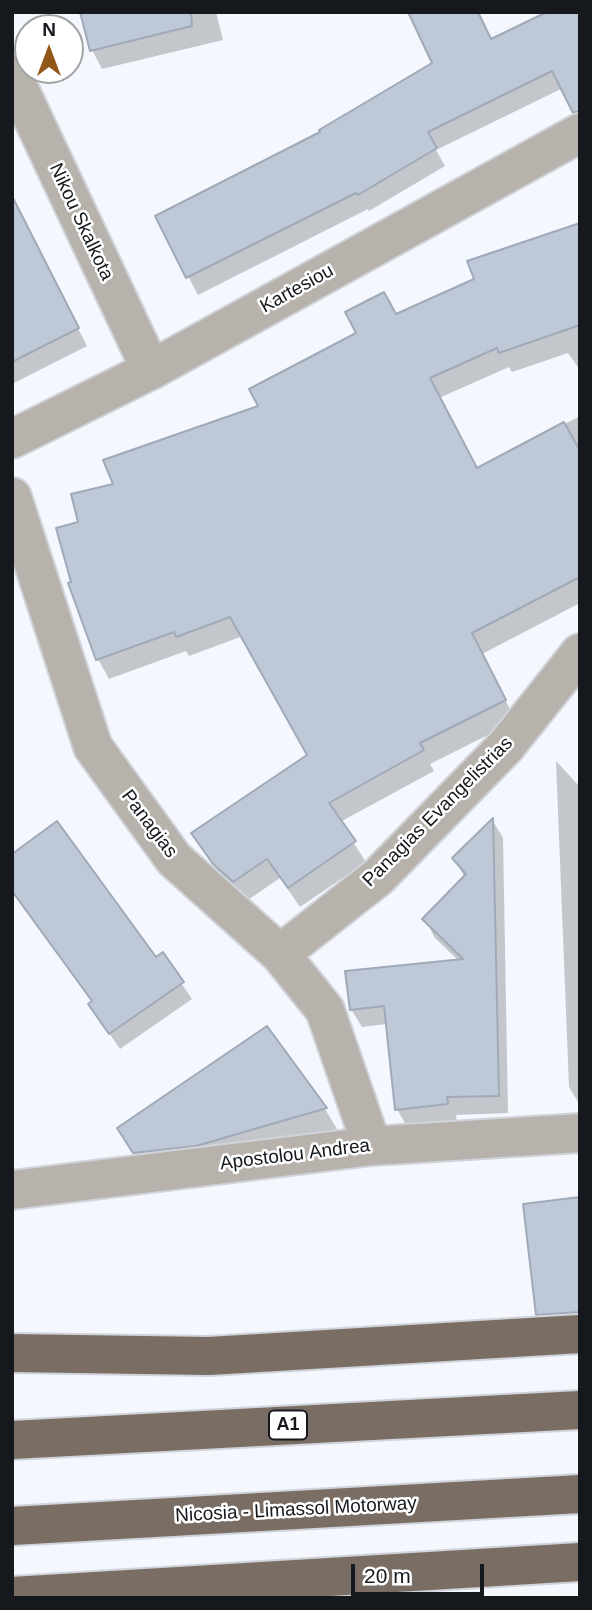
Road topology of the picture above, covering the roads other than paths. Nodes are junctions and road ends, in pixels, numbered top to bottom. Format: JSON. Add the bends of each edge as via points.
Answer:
{"nodes":[{"id":1,"x":12,"y":74,"type":"edge"},
{"id":2,"x":580,"y":132,"type":"edge"},
{"id":3,"x":150,"y":370,"type":"junction"},
{"id":4,"x":12,"y":439,"type":"edge"},
{"id":5,"x":12,"y":497,"type":"edge"},
{"id":6,"x":580,"y":653,"type":"edge"},
{"id":7,"x":280,"y":954,"type":"junction"},
{"id":8,"x":580,"y":1133,"type":"edge"},
{"id":9,"x":372,"y":1146,"type":"junction"},
{"id":10,"x":12,"y":1190,"type":"edge"},
{"id":11,"x":580,"y":1334,"type":"edge"},
{"id":12,"x":12,"y":1353,"type":"edge"},
{"id":13,"x":571,"y":1410,"type":"edge"},
{"id":14,"x":12,"y":1440,"type":"edge"},
{"id":15,"x":580,"y":1494,"type":"edge"},
{"id":16,"x":12,"y":1526,"type":"edge"},
{"id":17,"x":580,"y":1562,"type":"edge"},
{"id":18,"x":12,"y":1596,"type":"edge"}],
"edges":[{"from":1,"to":3,"type":"street","name":"Nikou Skalkota"},
{"from":2,"to":3,"type":"street","name":"Kartesiou"},
{"from":3,"to":4,"type":"street","name":"Kartesiou"},
{"from":5,"to":7,"type":"street","name":"Panagias","via":[[93,747],[174,859]]},
{"from":6,"to":7,"type":"street","name":"Panagias Evangelistrias","via":[[506,746],[377,877]]},
{"from":7,"to":9,"type":"street","name":"Panagias","via":[[325,1010]]},
{"from":8,"to":9,"type":"street","name":"Apostolou Andrea"},
{"from":9,"to":10,"type":"street","name":"Apostolou Andrea"},
{"from":11,"to":12,"type":"highway","via":[[209,1356]]},
{"from":13,"to":14,"type":"highway","number":"A1"},
{"from":15,"to":16,"type":"highway","name":"Nicosia - Limassol Motorway"},
{"from":17,"to":18,"type":"highway"}]}
